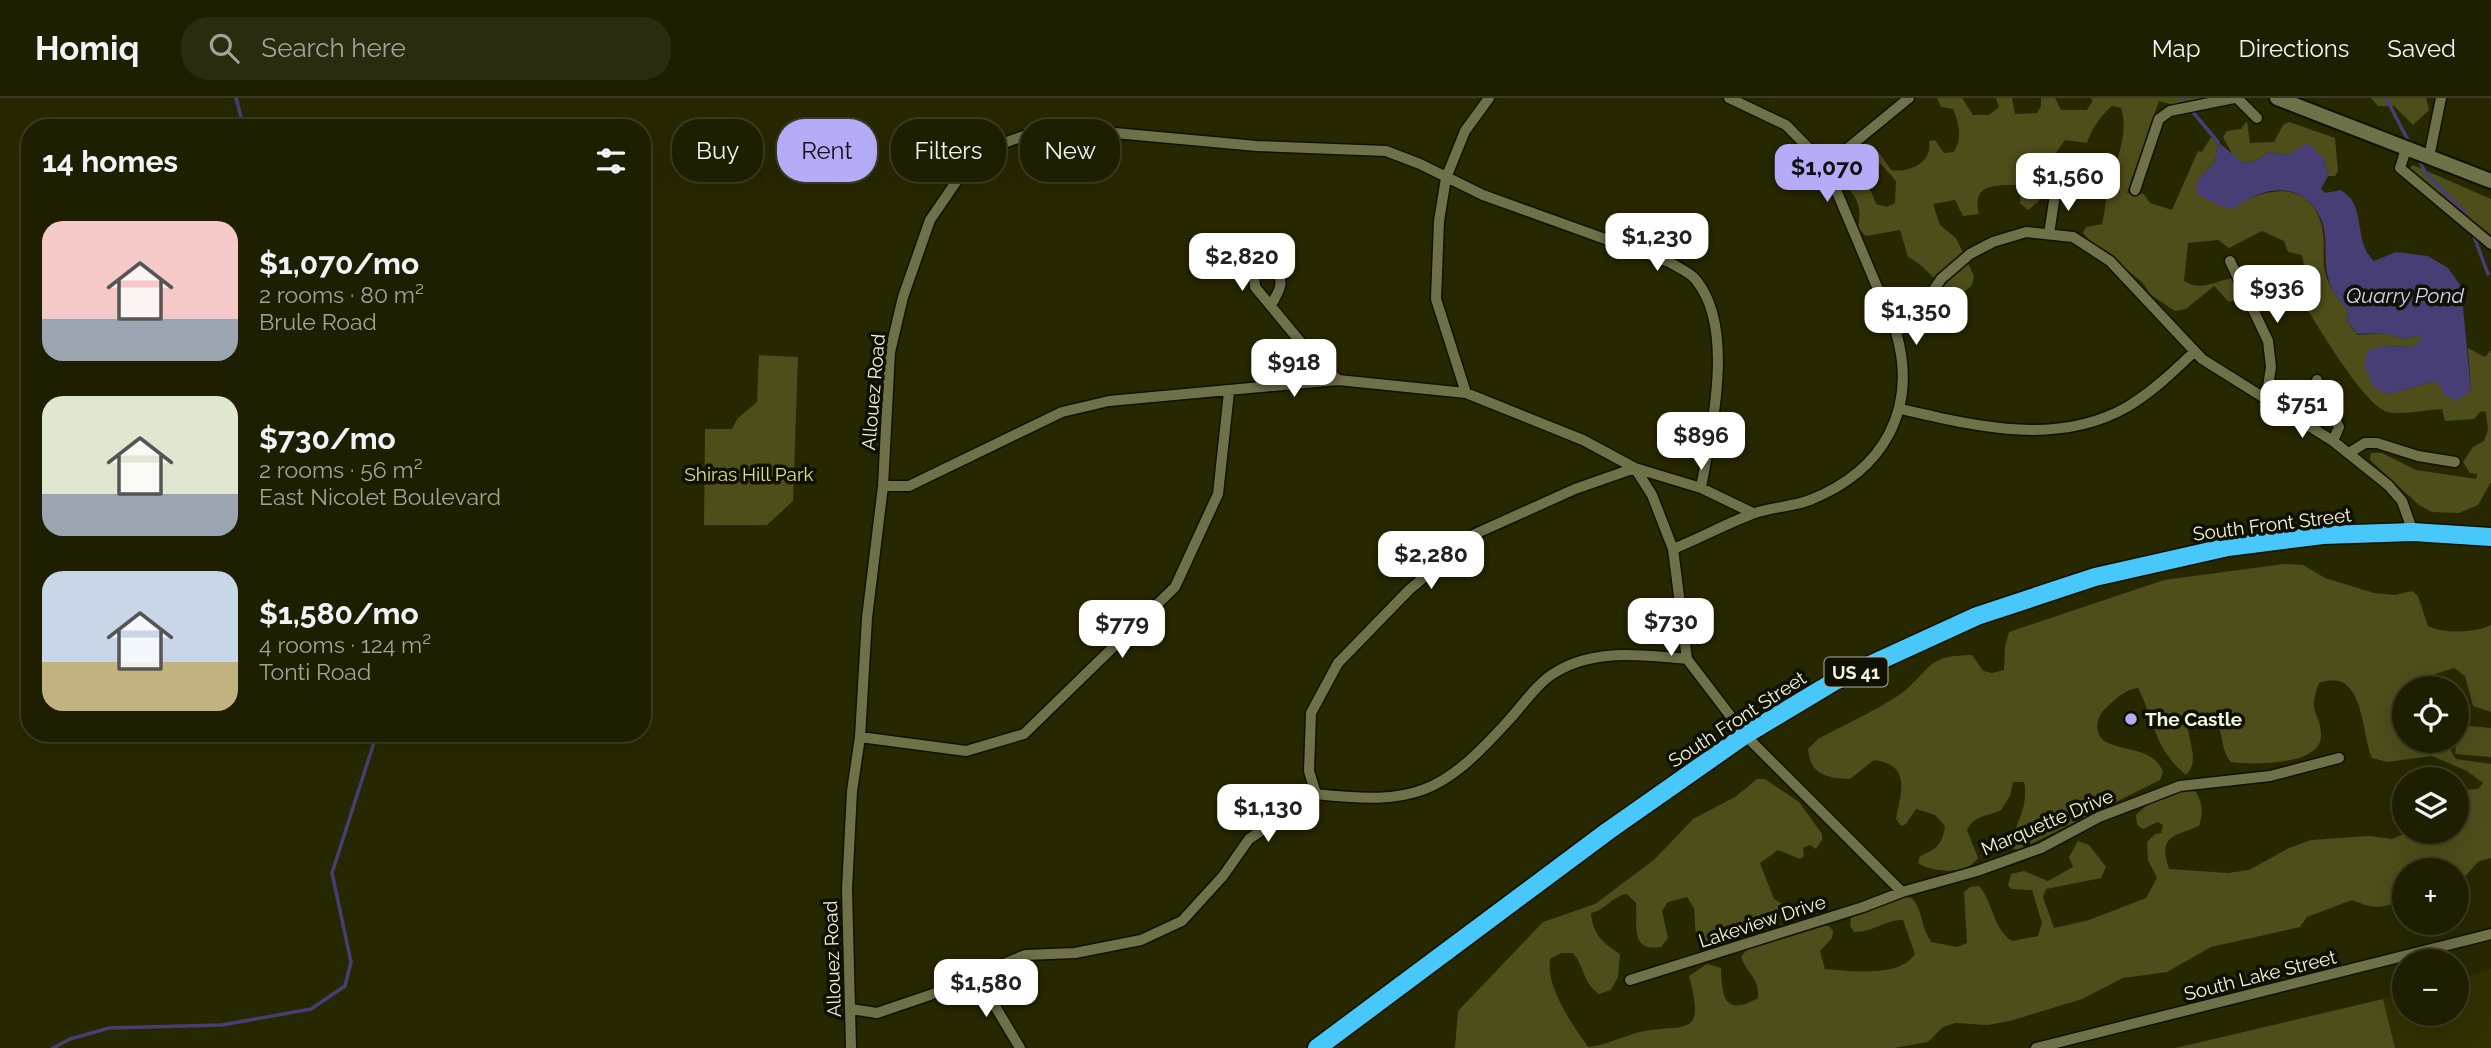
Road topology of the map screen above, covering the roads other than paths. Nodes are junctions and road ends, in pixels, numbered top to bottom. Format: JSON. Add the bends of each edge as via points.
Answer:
{"nodes":[{"id":1,"x":1489,"y":98,"type":"edge"},
{"id":2,"x":1729,"y":98,"type":"edge"},
{"id":3,"x":1909,"y":98,"type":"edge"},
{"id":4,"x":2235,"y":98,"type":"edge"},
{"id":5,"x":2277,"y":98,"type":"edge"},
{"id":6,"x":2441,"y":98,"type":"edge"},
{"id":7,"x":2257,"y":118,"type":"dead end"},
{"id":8,"x":2406,"y":149,"type":"junction"},
{"id":9,"x":2429,"y":158,"type":"junction"},
{"id":10,"x":1826,"y":166,"type":"junction"},
{"id":11,"x":1446,"y":178,"type":"junction"},
{"id":12,"x":2491,"y":181,"type":"edge"},
{"id":13,"x":2056,"y":188,"type":"dead end"},
{"id":14,"x":2135,"y":190,"type":"dead end"},
{"id":15,"x":2049,"y":234,"type":"junction"},
{"id":16,"x":2491,"y":244,"type":"edge"},
{"id":17,"x":2230,"y":261,"type":"dead end"},
{"id":18,"x":1271,"y":305,"type":"dead end"},
{"id":19,"x":1896,"y":332,"type":"junction"},
{"id":20,"x":2194,"y":352,"type":"junction"},
{"id":21,"x":1338,"y":380,"type":"junction"},
{"id":22,"x":2317,"y":380,"type":"dead end"},
{"id":23,"x":1229,"y":392,"type":"junction"},
{"id":24,"x":1466,"y":393,"type":"junction"},
{"id":25,"x":2266,"y":400,"type":"junction"},
{"id":26,"x":1901,"y":409,"type":"junction"},
{"id":27,"x":2333,"y":440,"type":"junction"},
{"id":28,"x":2349,"y":453,"type":"junction"},
{"id":29,"x":2455,"y":462,"type":"dead end"},
{"id":30,"x":1635,"y":468,"type":"junction"},
{"id":31,"x":883,"y":486,"type":"junction"},
{"id":32,"x":1701,"y":488,"type":"junction"},
{"id":33,"x":1753,"y":513,"type":"junction"},
{"id":34,"x":2413,"y":533,"type":"junction"},
{"id":35,"x":2491,"y":537,"type":"edge"},
{"id":36,"x":1673,"y":549,"type":"junction"},
{"id":37,"x":1687,"y":659,"type":"junction"},
{"id":38,"x":1745,"y":735,"type":"junction"},
{"id":39,"x":860,"y":737,"type":"junction"},
{"id":40,"x":2340,"y":758,"type":"dead end"},
{"id":41,"x":1316,"y":794,"type":"junction"},
{"id":42,"x":1902,"y":891,"type":"junction"},
{"id":43,"x":2491,"y":934,"type":"edge"},
{"id":44,"x":977,"y":976,"type":"junction"},
{"id":45,"x":1630,"y":980,"type":"dead end"},
{"id":46,"x":851,"y":1009,"type":"junction"},
{"id":47,"x":851,"y":1048,"type":"edge"},
{"id":48,"x":1020,"y":1048,"type":"edge"},
{"id":49,"x":1317,"y":1048,"type":"edge"},
{"id":50,"x":2036,"y":1048,"type":"edge"}],
"edges":[{"from":1,"to":11,"type":"street","via":[[1465,131]]},
{"from":2,"to":10,"type":"street","via":[[1786,125]]},
{"from":3,"to":10,"type":"street"},
{"from":4,"to":7,"type":"street"},
{"from":4,"to":14,"type":"street","via":[[2170,111],[2159,119]]},
{"from":5,"to":8,"type":"street"},
{"from":6,"to":9,"type":"street"},
{"from":8,"to":9,"type":"street"},
{"from":8,"to":16,"type":"street","via":[[2400,168]]},
{"from":9,"to":12,"type":"street"},
{"from":10,"to":19,"type":"street"},
{"from":11,"to":24,"type":"street","via":[[1438,221],[1436,299]]},
{"from":11,"to":31,"type":"street","name":"Allouez Road","via":[[1386,151],[1257,146],[1049,127],[990,148],[958,179],[930,220],[903,297],[890,352]]},
{"from":11,"to":32,"type":"street","name":"Allouez Road","via":[[1657,257],[1695,278],[1711,307],[1717,337],[1712,424]]},
{"from":13,"to":15,"type":"street"},
{"from":15,"to":19,"type":"street","via":[[2011,235],[1970,254],[1941,279],[1911,323]]},
{"from":15,"to":20,"type":"street","via":[[2073,237],[2110,261]]},
{"from":17,"to":25,"type":"street","via":[[2268,341],[2271,367]]},
{"from":18,"to":21,"type":"street"},
{"from":19,"to":26,"type":"street","via":[[1904,366]]},
{"from":20,"to":25,"type":"street"},
{"from":20,"to":26,"type":"street","via":[[2126,407],[2062,428],[1999,428]]},
{"from":21,"to":23,"type":"street"},
{"from":21,"to":24,"type":"street"},
{"from":22,"to":27,"type":"street","via":[[2339,427]]},
{"from":23,"to":31,"type":"street","via":[[1109,401],[1062,412],[909,485]]},
{"from":23,"to":39,"type":"street","via":[[1218,494],[1175,587],[1024,734],[966,751]]},
{"from":24,"to":30,"type":"street"},
{"from":25,"to":27,"type":"street"},
{"from":26,"to":33,"type":"street","via":[[1872,456],[1830,491]]},
{"from":27,"to":28,"type":"street"},
{"from":28,"to":29,"type":"street","via":[[2365,443],[2377,443]]},
{"from":28,"to":34,"type":"street","via":[[2402,501]]},
{"from":30,"to":32,"type":"street"},
{"from":30,"to":36,"type":"street","via":[[1652,495]]},
{"from":30,"to":41,"type":"street","via":[[1475,534],[1409,590],[1338,663],[1311,713],[1309,771]]},
{"from":31,"to":39,"type":"street","name":"Allouez Road","via":[[867,618]]},
{"from":32,"to":33,"type":"street"},
{"from":33,"to":36,"type":"street"},
{"from":34,"to":35,"type":"highway","name":"South Front Street","number":"US 41"},
{"from":34,"to":38,"type":"highway","name":"South Front Street","number":"US 41","via":[[2323,535],[2228,547],[2095,577],[1977,616],[1835,681]]},
{"from":36,"to":37,"type":"street"},
{"from":37,"to":38,"type":"street"},
{"from":37,"to":41,"type":"street","via":[[1612,655],[1575,663],[1554,673],[1470,762],[1427,790],[1361,799]]},
{"from":38,"to":42,"type":"street"},
{"from":38,"to":49,"type":"highway","name":"South Front Street","number":"US 41"},
{"from":39,"to":46,"type":"street","name":"Allouez Road","via":[[847,889]]},
{"from":40,"to":42,"type":"street","name":"Marquette Drive","via":[[2270,776],[2180,786],[2099,817],[2040,848]]},
{"from":41,"to":44,"type":"street","via":[[1249,839],[1182,921],[1141,940],[1075,953],[1025,955]]},
{"from":42,"to":45,"type":"street","name":"Lakeview Drive"},
{"from":43,"to":50,"type":"street","name":"South Lake Street"},
{"from":44,"to":46,"type":"street","via":[[877,1013]]},
{"from":44,"to":48,"type":"street"},
{"from":46,"to":47,"type":"street","name":"Allouez Road"}]}
